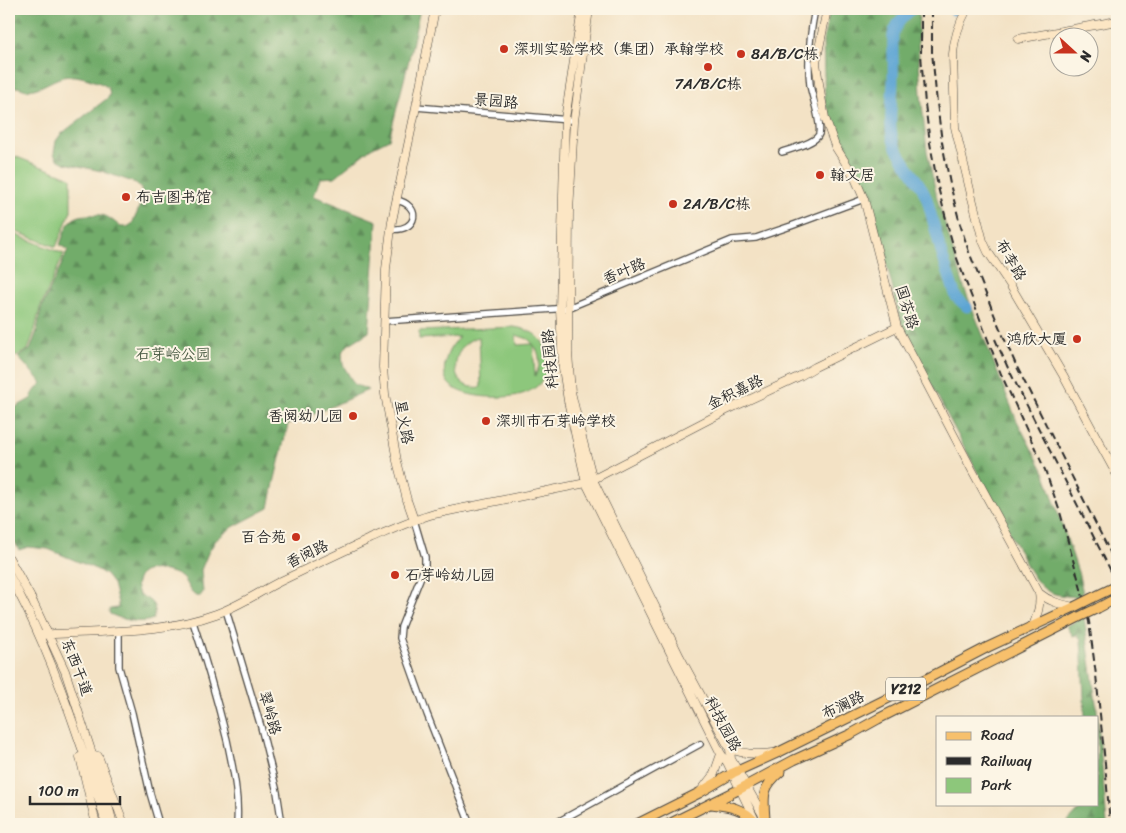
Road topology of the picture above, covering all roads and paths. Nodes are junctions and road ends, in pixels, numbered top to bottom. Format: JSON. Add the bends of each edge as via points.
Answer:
{"nodes":[{"id":1,"x":435,"y":9,"type":"edge"},
{"id":2,"x":582,"y":9,"type":"edge"},
{"id":3,"x":589,"y":9,"type":"edge"},
{"id":4,"x":816,"y":9,"type":"edge"},
{"id":5,"x":827,"y":9,"type":"edge"},
{"id":6,"x":967,"y":9,"type":"edge"},
{"id":7,"x":1117,"y":21,"type":"edge"},
{"id":8,"x":1018,"y":39,"type":"dead end"},
{"id":9,"x":416,"y":106,"type":"junction"},
{"id":10,"x":565,"y":119,"type":"junction"},
{"id":11,"x":574,"y":121,"type":"junction"},
{"id":12,"x":782,"y":152,"type":"dead end"},
{"id":13,"x":864,"y":199,"type":"junction"},
{"id":14,"x":396,"y":200,"type":"junction"},
{"id":15,"x":391,"y":229,"type":"junction"},
{"id":16,"x":568,"y":308,"type":"junction"},
{"id":17,"x":560,"y":310,"type":"junction"},
{"id":18,"x":384,"y":321,"type":"junction"},
{"id":19,"x":897,"y":327,"type":"junction"},
{"id":20,"x":1117,"y":475,"type":"edge"},
{"id":21,"x":590,"y":481,"type":"junction"},
{"id":22,"x":414,"y":520,"type":"junction"},
{"id":23,"x":9,"y":558,"type":"edge"},
{"id":24,"x":9,"y":575,"type":"edge"},
{"id":25,"x":1114,"y":588,"type":"edge"},
{"id":26,"x":1038,"y":593,"type":"junction"},
{"id":27,"x":1116,"y":599,"type":"edge"},
{"id":28,"x":1074,"y":607,"type":"junction"},
{"id":29,"x":226,"y":610,"type":"junction"},
{"id":30,"x":193,"y":622,"type":"junction"},
{"id":31,"x":1033,"y":626,"type":"junction"},
{"id":32,"x":119,"y":632,"type":"junction"},
{"id":33,"x":49,"y":634,"type":"junction"},
{"id":34,"x":39,"y":635,"type":"junction"},
{"id":35,"x":75,"y":700,"type":"junction"},
{"id":36,"x":66,"y":702,"type":"junction"},
{"id":37,"x":700,"y":744,"type":"dead end"},
{"id":38,"x":730,"y":749,"type":"junction"},
{"id":39,"x":721,"y":754,"type":"junction"},
{"id":40,"x":774,"y":754,"type":"junction"},
{"id":41,"x":794,"y":760,"type":"junction"},
{"id":42,"x":776,"y":770,"type":"junction"},
{"id":43,"x":735,"y":772,"type":"junction"},
{"id":44,"x":743,"y":787,"type":"junction"},
{"id":45,"x":699,"y":793,"type":"junction"},
{"id":46,"x":101,"y":794,"type":"junction"},
{"id":47,"x":710,"y":804,"type":"junction"},
{"id":48,"x":767,"y":822,"type":"edge"},
{"id":49,"x":96,"y":824,"type":"edge"},
{"id":50,"x":106,"y":824,"type":"edge"},
{"id":51,"x":113,"y":824,"type":"edge"},
{"id":52,"x":124,"y":824,"type":"edge"},
{"id":53,"x":159,"y":824,"type":"edge"},
{"id":54,"x":237,"y":824,"type":"edge"},
{"id":55,"x":282,"y":824,"type":"edge"},
{"id":56,"x":470,"y":824,"type":"edge"},
{"id":57,"x":554,"y":824,"type":"edge"},
{"id":58,"x":637,"y":824,"type":"edge"},
{"id":59,"x":669,"y":824,"type":"edge"},
{"id":60,"x":756,"y":824,"type":"edge"}],
"edges":[{"from":1,"to":9,"type":"main road","name":"星火路"},
{"from":2,"to":10,"type":"main road","name":"科技园路"},
{"from":3,"to":11,"type":"main road","name":"科技园路"},
{"from":4,"to":12,"type":"street","via":[[808,57],[819,134],[814,140]]},
{"from":5,"to":13,"type":"main road","name":"国芬路","via":[[816,63],[820,97],[836,146]]},
{"from":6,"to":20,"type":"main road","name":"布李路","via":[[953,43],[955,127],[984,241]]},
{"from":7,"to":8,"type":"main road"},
{"from":9,"to":10,"type":"street","name":"景园路"},
{"from":9,"to":14,"type":"main road","name":"星火路"},
{"from":10,"to":11,"type":"street","name":"景园路"},
{"from":10,"to":17,"type":"main road","name":"科技园路"},
{"from":11,"to":16,"type":"main road","name":"科技园路"},
{"from":13,"to":16,"type":"street","name":"香叶路","via":[[756,238],[732,240]]},
{"from":13,"to":19,"type":"main road","name":"国芬路"},
{"from":14,"to":15,"type":"main road","name":"星火路"},
{"from":14,"to":15,"type":"street","via":[[410,206],[413,218],[405,228]]},
{"from":15,"to":18,"type":"main road","name":"星火路"},
{"from":16,"to":17,"type":"street","name":"香叶路"},
{"from":16,"to":21,"type":"main road","name":"科技园路","via":[[571,392]]},
{"from":17,"to":18,"type":"street","name":"香叶路"},
{"from":17,"to":21,"type":"main road","name":"科技园路","via":[[563,368],[570,410]]},
{"from":18,"to":22,"type":"main road","name":"星火路","via":[[385,394],[397,461]]},
{"from":19,"to":21,"type":"main road","name":"金积嘉路"},
{"from":19,"to":26,"type":"main road","name":"国芬路"},
{"from":21,"to":22,"type":"main road","name":"香阅路"},
{"from":21,"to":38,"type":"main road","name":"科技园路"},
{"from":21,"to":39,"type":"main road","name":"科技园路"},
{"from":22,"to":29,"type":"main road","name":"香阅路","via":[[337,554]]},
{"from":22,"to":56,"type":"street","name":"星火路","via":[[425,566],[401,627],[400,638]]},
{"from":23,"to":33,"type":"main road","name":"东西干道"},
{"from":24,"to":34,"type":"main road","name":"东西干道"},
{"from":25,"to":28,"type":"main road","name":"布澜路","number":"Y212","bridge":true},
{"from":26,"to":28,"type":"main road","via":[[1056,603]]},
{"from":26,"to":31,"type":"main road","via":[[1040,601]]},
{"from":27,"to":41,"type":"main road","name":"布澜路","number":"Y212","bridge":true},
{"from":28,"to":31,"type":"main road","name":"布澜路","number":"Y212"},
{"from":29,"to":30,"type":"main road","name":"香阅路"},
{"from":29,"to":55,"type":"street","name":"翠岭路","via":[[261,727]]},
{"from":30,"to":32,"type":"main road","name":"香阅路"},
{"from":30,"to":54,"type":"street","via":[[219,706],[236,781]]},
{"from":31,"to":40,"type":"main road","name":"布澜路","number":"Y212"},
{"from":32,"to":33,"type":"main road","name":"香阅路"},
{"from":32,"to":53,"type":"street","via":[[119,667]]},
{"from":33,"to":34,"type":"main road","name":"香阅路"},
{"from":33,"to":35,"type":"main road","name":"东西干道"},
{"from":34,"to":36,"type":"main road","name":"东西干道"},
{"from":35,"to":46,"type":"main road","name":"东西干道"},
{"from":35,"to":52,"type":"main road"},
{"from":36,"to":46,"type":"main road","name":"东西干道"},
{"from":36,"to":49,"type":"main road"},
{"from":37,"to":57,"type":"street"},
{"from":38,"to":40,"type":"main road","via":[[759,755]]},
{"from":38,"to":43,"type":"main road","name":"科技园路"},
{"from":39,"to":43,"type":"main road","name":"科技园路"},
{"from":39,"to":45,"type":"main road","via":[[714,774]]},
{"from":40,"to":42,"type":"main road"},
{"from":40,"to":43,"type":"main road","name":"布澜路","number":"Y212"},
{"from":41,"to":42,"type":"main road","name":"布澜路","number":"Y212"},
{"from":41,"to":48,"type":"main road","via":[[774,777],[766,789]]},
{"from":42,"to":44,"type":"main road","name":"布澜路","number":"Y212"},
{"from":43,"to":44,"type":"main road","name":"科技园路"},
{"from":43,"to":45,"type":"main road","name":"布澜路","number":"Y212"},
{"from":44,"to":47,"type":"main road","name":"布澜路","number":"Y212"},
{"from":44,"to":48,"type":"main road"},
{"from":44,"to":60,"type":"main road"},
{"from":45,"to":58,"type":"main road","name":"布澜路","number":"Y212"},
{"from":46,"to":50,"type":"main road"},
{"from":46,"to":51,"type":"main road"},
{"from":47,"to":59,"type":"main road","name":"布澜路","number":"Y212"},
{"from":47,"to":60,"type":"main road","via":[[740,810]]}]}
